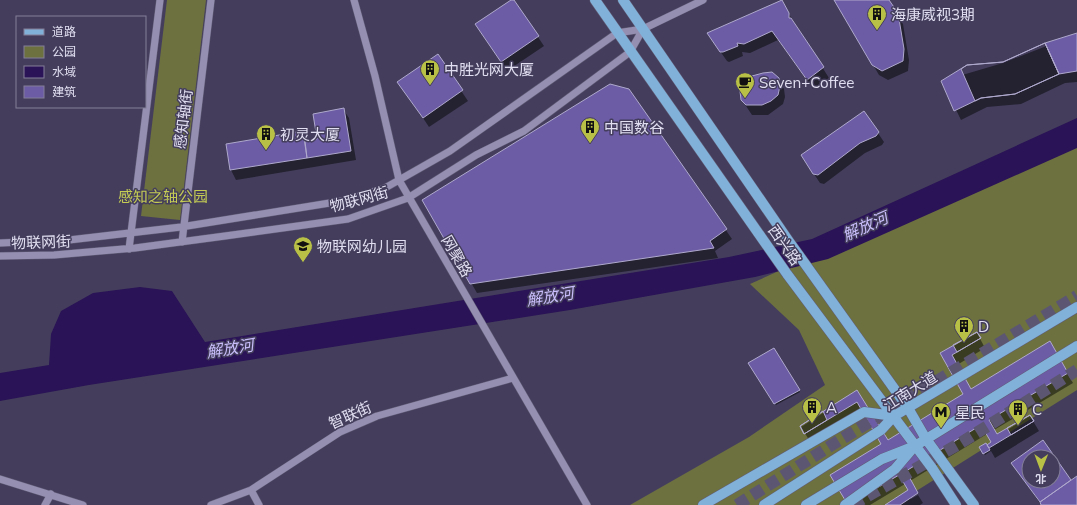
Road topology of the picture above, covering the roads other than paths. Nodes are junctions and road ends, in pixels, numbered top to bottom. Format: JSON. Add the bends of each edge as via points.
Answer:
{"nodes":[{"id":1,"x":160,"y":0,"type":"edge"},
{"id":2,"x":211,"y":0,"type":"edge"},
{"id":3,"x":354,"y":0,"type":"edge"},
{"id":4,"x":594,"y":0,"type":"edge"},
{"id":5,"x":623,"y":0,"type":"edge"},
{"id":6,"x":703,"y":0,"type":"edge"},
{"id":7,"x":644,"y":29,"type":"junction"},
{"id":8,"x":617,"y":33,"type":"junction"},
{"id":9,"x":630,"y":52,"type":"junction"},
{"id":10,"x":399,"y":180,"type":"junction"},
{"id":11,"x":408,"y":198,"type":"junction"},
{"id":12,"x":184,"y":227,"type":"junction"},
{"id":13,"x":131,"y":234,"type":"junction"},
{"id":14,"x":182,"y":242,"type":"junction"},
{"id":15,"x":0,"y":243,"type":"edge"},
{"id":16,"x":129,"y":249,"type":"junction"},
{"id":17,"x":0,"y":256,"type":"edge"},
{"id":18,"x":1077,"y":307,"type":"edge"},
{"id":19,"x":1077,"y":346,"type":"edge"},
{"id":20,"x":513,"y":378,"type":"junction"},
{"id":21,"x":908,"y":408,"type":"junction"},
{"id":22,"x":894,"y":416,"type":"junction"},
{"id":23,"x":926,"y":439,"type":"junction"},
{"id":24,"x":915,"y":446,"type":"junction"},
{"id":25,"x":0,"y":479,"type":"edge"},
{"id":26,"x":251,"y":490,"type":"junction"},
{"id":27,"x":51,"y":494,"type":"junction"},
{"id":28,"x":45,"y":505,"type":"edge"},
{"id":29,"x":83,"y":505,"type":"edge"},
{"id":30,"x":211,"y":505,"type":"edge"},
{"id":31,"x":259,"y":505,"type":"edge"},
{"id":32,"x":587,"y":505,"type":"edge"},
{"id":33,"x":703,"y":505,"type":"edge"},
{"id":34,"x":764,"y":505,"type":"edge"},
{"id":35,"x":806,"y":505,"type":"edge"},
{"id":36,"x":845,"y":505,"type":"edge"},
{"id":37,"x":956,"y":505,"type":"edge"},
{"id":38,"x":974,"y":505,"type":"edge"}],
"edges":[{"from":1,"to":13,"type":"street"},
{"from":2,"to":12,"type":"street","name":"感知轴街"},
{"from":3,"to":10,"type":"street","name":"网聚路"},
{"from":4,"to":8,"type":"main road","name":"西兴路"},
{"from":5,"to":7,"type":"main road","name":"西兴路"},
{"from":6,"to":7,"type":"street","name":"物联网街"},
{"from":7,"to":8,"type":"street","name":"物联网街"},
{"from":7,"to":9,"type":"street","name":"物联网街"},
{"from":7,"to":21,"type":"main road","name":"西兴路","via":[[788,240]]},
{"from":8,"to":9,"type":"main road","name":"西兴路"},
{"from":8,"to":10,"type":"street","name":"物联网街","via":[[450,151]]},
{"from":9,"to":11,"type":"street","name":"物联网街","via":[[524,131],[476,155]]},
{"from":9,"to":22,"type":"main road","name":"西兴路","via":[[787,274]]},
{"from":10,"to":11,"type":"street","name":"网聚路"},
{"from":10,"to":12,"type":"street","name":"物联网街","via":[[386,188],[342,201]]},
{"from":11,"to":14,"type":"street","name":"物联网街","via":[[348,218]]},
{"from":11,"to":20,"type":"street","name":"网聚路"},
{"from":12,"to":13,"type":"street","name":"物联网街"},
{"from":12,"to":14,"type":"street","name":"感知轴街"},
{"from":13,"to":15,"type":"street","name":"物联网街"},
{"from":13,"to":16,"type":"street"},
{"from":14,"to":16,"type":"street","name":"物联网街"},
{"from":16,"to":17,"type":"street","name":"物联网街"},
{"from":18,"to":21,"type":"main road","name":"江南大道"},
{"from":19,"to":23,"type":"main road"},
{"from":20,"to":26,"type":"street","name":"智联街","via":[[377,416],[358,424],[324,442]]},
{"from":20,"to":32,"type":"street","name":"网聚路"},
{"from":21,"to":22,"type":"main road","name":"江南大道"},
{"from":21,"to":23,"type":"main road","name":"西兴路"},
{"from":22,"to":24,"type":"main road","name":"西兴路"},
{"from":22,"to":33,"type":"main road","via":[[864,412]]},
{"from":22,"to":34,"type":"main road","name":"江南大道","via":[[881,430]]},
{"from":23,"to":24,"type":"main road"},
{"from":23,"to":38,"type":"main road","name":"西兴路"},
{"from":24,"to":35,"type":"main road","via":[[882,459]]},
{"from":24,"to":36,"type":"main road","via":[[895,469]]},
{"from":24,"to":37,"type":"main road","name":"西兴路"},
{"from":25,"to":27,"type":"street"},
{"from":26,"to":30,"type":"street","name":"智联街"},
{"from":26,"to":31,"type":"street"},
{"from":27,"to":28,"type":"street"},
{"from":27,"to":29,"type":"street"}]}
